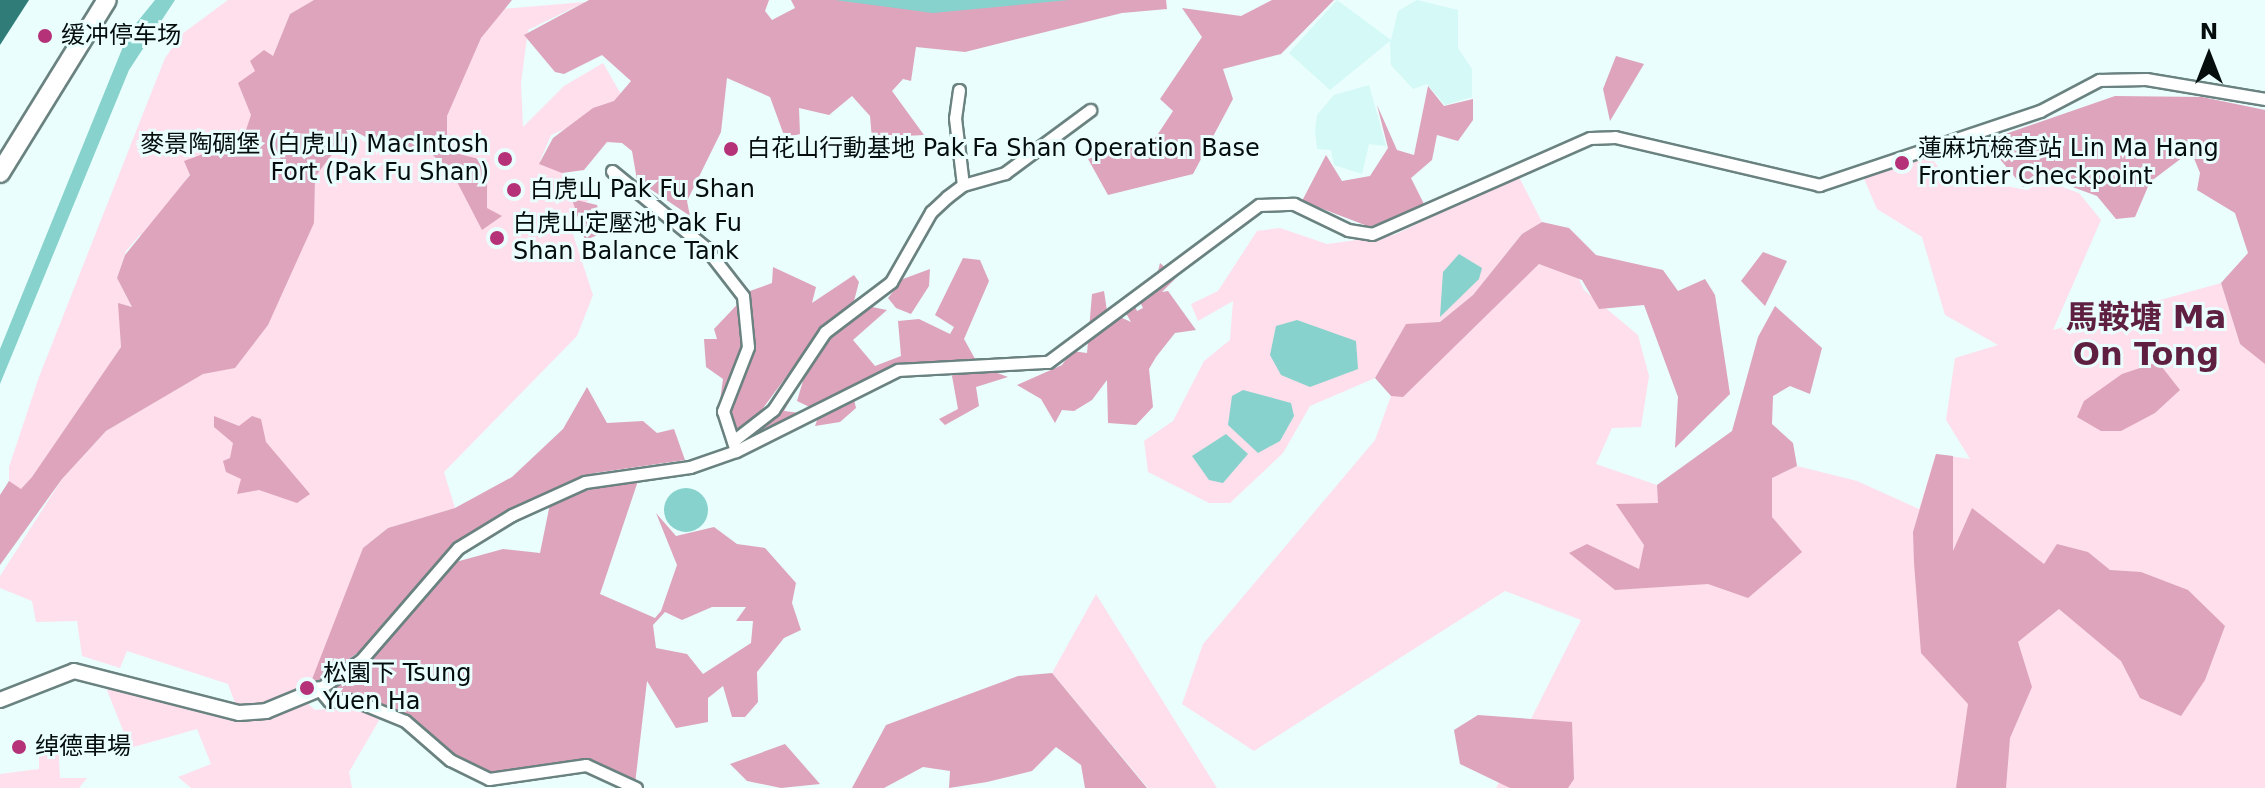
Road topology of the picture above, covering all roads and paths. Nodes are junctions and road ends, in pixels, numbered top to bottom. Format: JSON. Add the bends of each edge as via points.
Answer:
{"nodes":[{"id":1,"x":107,"y":0,"type":"edge"},
{"id":2,"x":959,"y":90,"type":"dead end"},
{"id":3,"x":2265,"y":99,"type":"edge"},
{"id":4,"x":1090,"y":110,"type":"dead end"},
{"id":5,"x":612,"y":171,"type":"dead end"},
{"id":6,"x":0,"y":173,"type":"edge"},
{"id":7,"x":963,"y":185,"type":"junction"},
{"id":8,"x":734,"y":446,"type":"junction"},
{"id":9,"x":319,"y":689,"type":"junction"},
{"id":10,"x":0,"y":700,"type":"edge"},
{"id":11,"x":636,"y":788,"type":"edge"}],
"edges":[{"from":1,"to":6,"type":"highway"},
{"from":2,"to":7,"type":"street","via":[[955,118]]},
{"from":3,"to":8,"type":"street","via":[[2146,79],[2099,80],[2040,111],[1819,185],[1615,137],[1590,138],[1372,234],[1348,230],[1294,204],[1264,203],[1054,359],[1024,368],[898,370]]},
{"from":4,"to":7,"type":"street","via":[[1005,173]]},
{"from":5,"to":8,"type":"street","via":[[705,247],[743,296],[748,347],[723,411]]},
{"from":7,"to":8,"type":"street","via":[[931,212],[891,282],[825,332],[773,410]]},
{"from":8,"to":9,"type":"street","via":[[690,467],[585,482],[503,519],[458,548],[361,660]]},
{"from":9,"to":10,"type":"street","via":[[266,711],[239,713],[74,671]]},
{"from":9,"to":11,"type":"street","via":[[329,701],[352,699],[405,721],[450,760],[489,779],[586,765]]}]}
